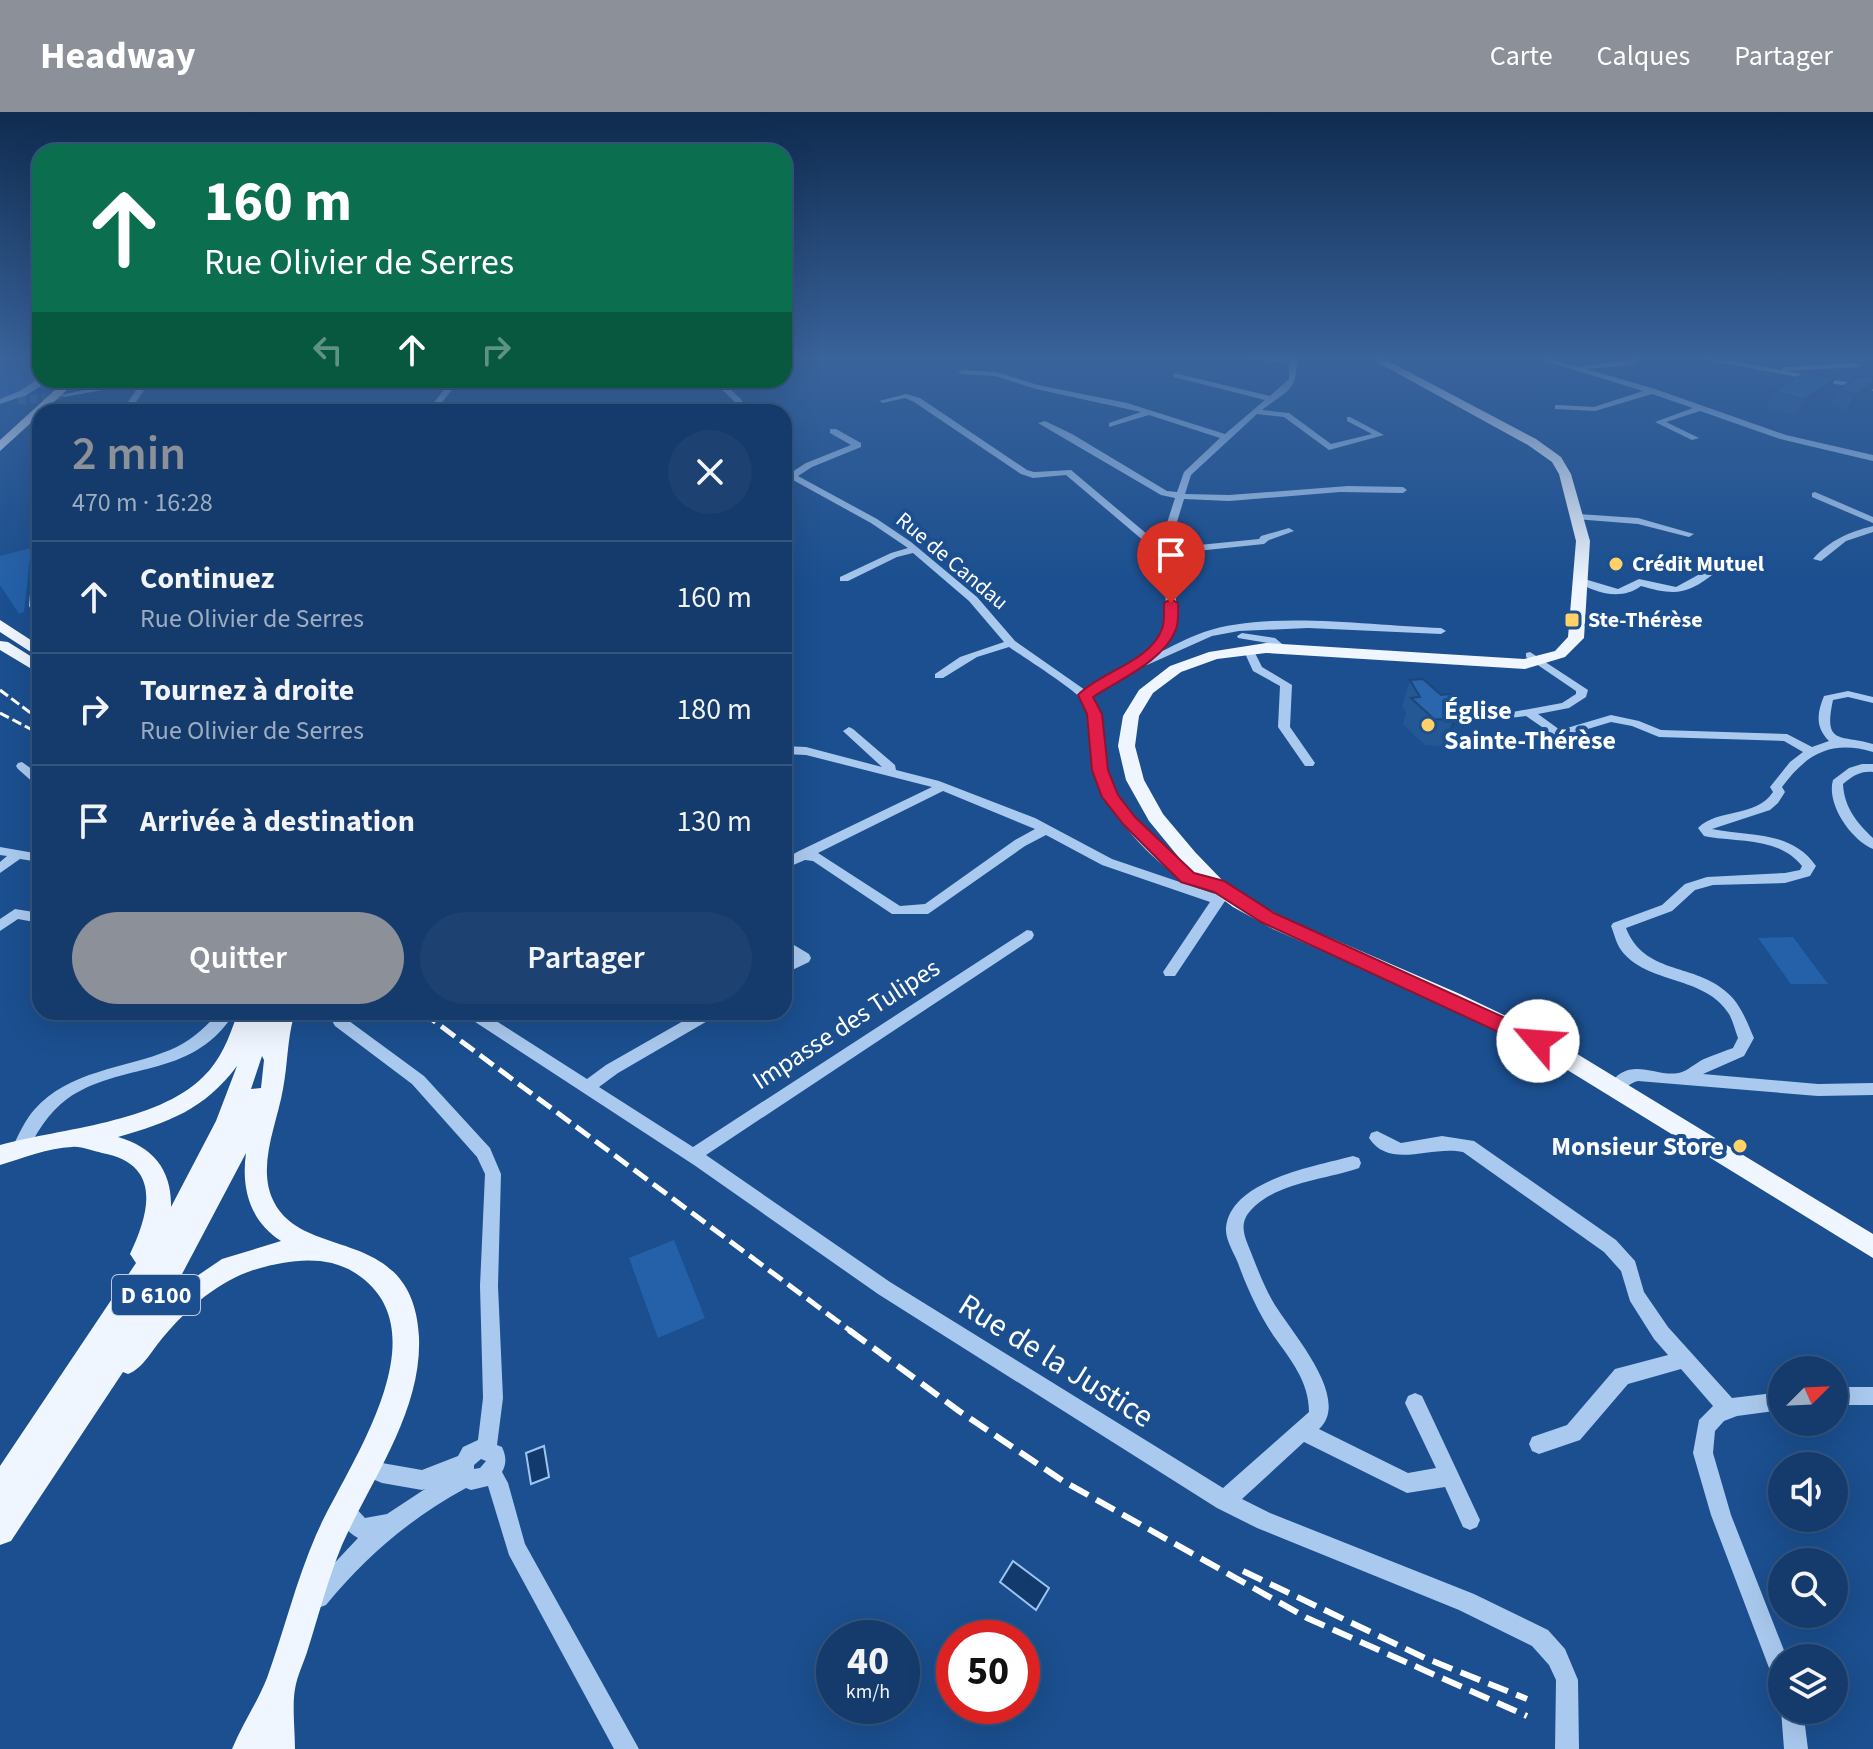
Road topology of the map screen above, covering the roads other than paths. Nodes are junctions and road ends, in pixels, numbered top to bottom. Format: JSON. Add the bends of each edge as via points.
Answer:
{"nodes":[{"id":1,"x":16,"y":432,"type":"edge"},
{"id":2,"x":835,"y":432,"type":"edge"},
{"id":3,"x":965,"y":432,"type":"edge"},
{"id":4,"x":1062,"y":432,"type":"edge"},
{"id":5,"x":1210,"y":432,"type":"edge"},
{"id":6,"x":1230,"y":432,"type":"edge"},
{"id":7,"x":1309,"y":432,"type":"edge"},
{"id":8,"x":1375,"y":432,"type":"edge"},
{"id":9,"x":1512,"y":432,"type":"edge"},
{"id":10,"x":1682,"y":432,"type":"edge"},
{"id":11,"x":1770,"y":432,"type":"edge"},
{"id":12,"x":1225,"y":437,"type":"junction"},
{"id":13,"x":1695,"y":438,"type":"dead end"},
{"id":14,"x":0,"y":447,"type":"edge"},
{"id":15,"x":1873,"y":458,"type":"edge"},
{"id":16,"x":792,"y":474,"type":"edge"},
{"id":17,"x":792,"y":480,"type":"edge"},
{"id":18,"x":1403,"y":490,"type":"dead end"},
{"id":19,"x":1815,"y":495,"type":"dead end"},
{"id":20,"x":1178,"y":496,"type":"junction"},
{"id":21,"x":1578,"y":517,"type":"junction"},
{"id":22,"x":1873,"y":520,"type":"edge"},
{"id":23,"x":1873,"y":529,"type":"edge"},
{"id":24,"x":1289,"y":531,"type":"dead end"},
{"id":25,"x":1689,"y":534,"type":"dead end"},
{"id":26,"x":913,"y":550,"type":"junction"},
{"id":27,"x":1163,"y":552,"type":"junction"},
{"id":28,"x":1818,"y":559,"type":"dead end"},
{"id":29,"x":1712,"y":571,"type":"dead end"},
{"id":30,"x":844,"y":579,"type":"dead end"},
{"id":31,"x":1581,"y":581,"type":"junction"},
{"id":32,"x":0,"y":625,"type":"edge"},
{"id":33,"x":1441,"y":631,"type":"dead end"},
{"id":34,"x":0,"y":642,"type":"edge"},
{"id":35,"x":1011,"y":643,"type":"junction"},
{"id":36,"x":1184,"y":644,"type":"junction"},
{"id":37,"x":32,"y":647,"type":"edge"},
{"id":38,"x":1282,"y":648,"type":"junction"},
{"id":39,"x":1248,"y":649,"type":"junction"},
{"id":40,"x":1535,"y":658,"type":"junction"},
{"id":41,"x":32,"y":664,"type":"edge"},
{"id":42,"x":1124,"y":670,"type":"junction"},
{"id":43,"x":939,"y":676,"type":"dead end"},
{"id":44,"x":1085,"y":695,"type":"junction"},
{"id":45,"x":1873,"y":700,"type":"edge"},
{"id":46,"x":1530,"y":714,"type":"junction"},
{"id":47,"x":1491,"y":719,"type":"dead end"},
{"id":48,"x":849,"y":731,"type":"dead end"},
{"id":49,"x":1837,"y":742,"type":"junction"},
{"id":50,"x":1873,"y":748,"type":"edge"},
{"id":51,"x":792,"y":750,"type":"edge"},
{"id":52,"x":1812,"y":752,"type":"junction"},
{"id":53,"x":1309,"y":763,"type":"dead end"},
{"id":54,"x":22,"y":766,"type":"dead end"},
{"id":55,"x":1873,"y":768,"type":"edge"},
{"id":56,"x":897,"y":774,"type":"junction"},
{"id":57,"x":32,"y":775,"type":"edge"},
{"id":58,"x":942,"y":787,"type":"junction"},
{"id":59,"x":1046,"y":829,"type":"junction"},
{"id":60,"x":1873,"y":845,"type":"edge"},
{"id":61,"x":0,"y":851,"type":"edge"},
{"id":62,"x":18,"y":854,"type":"junction"},
{"id":63,"x":802,"y":855,"type":"junction"},
{"id":64,"x":32,"y":857,"type":"edge"},
{"id":65,"x":792,"y":861,"type":"edge"},
{"id":66,"x":0,"y":869,"type":"edge"},
{"id":67,"x":1221,"y":893,"type":"junction"},
{"id":68,"x":32,"y":917,"type":"edge"},
{"id":69,"x":0,"y":926,"type":"edge"},
{"id":70,"x":1027,"y":935,"type":"dead end"},
{"id":71,"x":792,"y":950,"type":"edge"},
{"id":72,"x":792,"y":965,"type":"edge"},
{"id":73,"x":1170,"y":972,"type":"dead end"},
{"id":74,"x":221,"y":1020,"type":"edge"},
{"id":75,"x":246,"y":1020,"type":"edge"},
{"id":76,"x":260,"y":1020,"type":"edge"},
{"id":77,"x":282,"y":1020,"type":"edge"},
{"id":78,"x":341,"y":1020,"type":"edge"},
{"id":79,"x":484,"y":1020,"type":"edge"},
{"id":80,"x":697,"y":1020,"type":"edge"},
{"id":81,"x":276,"y":1041,"type":"junction"},
{"id":82,"x":1683,"y":1079,"type":"junction"},
{"id":83,"x":588,"y":1086,"type":"junction"},
{"id":84,"x":1616,"y":1087,"type":"junction"},
{"id":85,"x":1873,"y":1089,"type":"edge"},
{"id":86,"x":75,"y":1137,"type":"junction"},
{"id":87,"x":1377,"y":1138,"type":"dead end"},
{"id":88,"x":10,"y":1151,"type":"edge"},
{"id":89,"x":693,"y":1155,"type":"junction"},
{"id":90,"x":1353,"y":1163,"type":"dead end"},
{"id":91,"x":1873,"y":1247,"type":"edge"},
{"id":92,"x":320,"y":1249,"type":"junction"},
{"id":93,"x":1685,"y":1359,"type":"junction"},
{"id":94,"x":1848,"y":1396,"type":"edge"},
{"id":95,"x":1873,"y":1396,"type":"edge"},
{"id":96,"x":1768,"y":1402,"type":"edge"},
{"id":97,"x":1415,"y":1403,"type":"dead end"},
{"id":98,"x":1729,"y":1409,"type":"junction"},
{"id":99,"x":1303,"y":1431,"type":"junction"},
{"id":100,"x":1539,"y":1444,"type":"dead end"},
{"id":101,"x":487,"y":1448,"type":"junction"},
{"id":102,"x":365,"y":1466,"type":"junction"},
{"id":103,"x":465,"y":1470,"type":"junction"},
{"id":104,"x":491,"y":1474,"type":"junction"},
{"id":105,"x":1450,"y":1476,"type":"junction"},
{"id":106,"x":0,"y":1483,"type":"edge"},
{"id":107,"x":0,"y":1491,"type":"edge"},
{"id":108,"x":1224,"y":1501,"type":"junction"},
{"id":109,"x":344,"y":1510,"type":"junction"},
{"id":110,"x":1470,"y":1520,"type":"dead end"},
{"id":111,"x":391,"y":1523,"type":"junction"},
{"id":112,"x":0,"y":1531,"type":"edge"},
{"id":113,"x":300,"y":1619,"type":"junction"},
{"id":114,"x":1771,"y":1644,"type":"edge"},
{"id":115,"x":280,"y":1685,"type":"junction"},
{"id":116,"x":1793,"y":1724,"type":"edge"},
{"id":117,"x":249,"y":1749,"type":"edge"},
{"id":118,"x":278,"y":1749,"type":"edge"},
{"id":119,"x":627,"y":1749,"type":"edge"},
{"id":120,"x":1567,"y":1749,"type":"edge"},
{"id":121,"x":1796,"y":1749,"type":"edge"}],
"edges":[{"from":1,"to":14,"type":"main road"},
{"from":2,"to":16,"type":"street","via":[[858,445]]},
{"from":3,"to":27,"type":"street","via":[[1024,472],[1068,472]]},
{"from":4,"to":20,"type":"street","via":[[1164,493]]},
{"from":5,"to":12,"type":"street"},
{"from":6,"to":12,"type":"street"},
{"from":7,"to":8,"type":"street","via":[[1329,447],[1380,435]]},
{"from":9,"to":21,"type":"main road","via":[[1550,453],[1565,474]]},
{"from":10,"to":13,"type":"street"},
{"from":11,"to":15,"type":"street"},
{"from":12,"to":20,"type":"street","via":[[1187,474]]},
{"from":17,"to":26,"type":"street","name":"Rue de Candau","via":[[874,521]]},
{"from":18,"to":20,"type":"street"},
{"from":19,"to":22,"type":"street"},
{"from":20,"to":27,"type":"street"},
{"from":21,"to":25,"type":"street","via":[[1638,521]]},
{"from":21,"to":31,"type":"main road"},
{"from":23,"to":28,"type":"street","via":[[1834,542]]},
{"from":24,"to":27,"type":"street","via":[[1264,541]]},
{"from":26,"to":30,"type":"street"},
{"from":26,"to":35,"type":"street","name":"Rue de Candau","via":[[973,599]]},
{"from":27,"to":42,"type":"street","via":[[1171,626],[1146,656]]},
{"from":29,"to":31,"type":"street","via":[[1679,592],[1639,582],[1620,594]]},
{"from":31,"to":40,"type":"main road","via":[[1572,645],[1560,654]]},
{"from":32,"to":37,"type":"main road"},
{"from":33,"to":36,"type":"street","via":[[1299,623],[1206,633]]},
{"from":34,"to":41,"type":"main road"},
{"from":35,"to":43,"type":"street","via":[[975,653]]},
{"from":35,"to":44,"type":"street","name":"Rue de Candau"},
{"from":36,"to":38,"type":"street","via":[[1249,636]]},
{"from":36,"to":42,"type":"street"},
{"from":38,"to":39,"type":"main road"},
{"from":38,"to":40,"type":"main road","via":[[1514,664]]},
{"from":39,"to":53,"type":"street","via":[[1257,669],[1286,685],[1284,727]]},
{"from":39,"to":67,"type":"main road","via":[[1194,661],[1158,680],[1134,706],[1125,743],[1133,783],[1144,803]]},
{"from":40,"to":46,"type":"street","via":[[1579,686],[1582,695],[1565,706]]},
{"from":42,"to":44,"type":"street"},
{"from":44,"to":67,"type":"street","via":[[1095,714],[1100,770],[1110,797],[1187,878]]},
{"from":45,"to":49,"type":"street","via":[[1848,694],[1828,698],[1822,727]]},
{"from":46,"to":47,"type":"street"},
{"from":46,"to":52,"type":"street","via":[[1558,734],[1611,718],[1659,733],[1787,738]]},
{"from":48,"to":56,"type":"street"},
{"from":49,"to":50,"type":"street"},
{"from":49,"to":52,"type":"street"},
{"from":51,"to":56,"type":"street"},
{"from":52,"to":82,"type":"street","via":[[1791,767],[1767,806],[1704,828],[1787,846],[1803,856],[1809,866],[1805,873],[1701,883],[1667,908],[1618,926],[1621,942],[1634,956],[1706,983],[1730,1001],[1742,1020],[1746,1038],[1739,1052]]},
{"from":54,"to":57,"type":"street"},
{"from":55,"to":60,"type":"street","via":[[1850,771],[1837,783],[1836,792],[1848,818]]},
{"from":56,"to":58,"type":"street"},
{"from":58,"to":59,"type":"street"},
{"from":58,"to":63,"type":"street"},
{"from":59,"to":63,"type":"street","via":[[928,909],[897,911],[816,857]]},
{"from":59,"to":67,"type":"street","via":[[1107,862]]},
{"from":61,"to":62,"type":"street"},
{"from":62,"to":64,"type":"street"},
{"from":62,"to":66,"type":"street"},
{"from":63,"to":65,"type":"street"},
{"from":67,"to":73,"type":"street"},
{"from":67,"to":84,"type":"main road","via":[[1523,1034]]},
{"from":68,"to":69,"type":"street","via":[[15,914]]},
{"from":70,"to":89,"type":"street","name":"Impasse des Tulipes"},
{"from":71,"to":72,"type":"street","via":[[804,958]]},
{"from":74,"to":88,"type":"street","via":[[208,1036],[178,1055],[66,1090]]},
{"from":75,"to":86,"type":"main road","via":[[229,1063],[199,1095],[162,1116]]},
{"from":76,"to":107,"type":"main road","number":"D 6100","via":[[233,1107],[174,1226]]},
{"from":77,"to":81,"type":"main road","number":"D 6100"},
{"from":78,"to":101,"type":"street","via":[[418,1080],[484,1153],[493,1174],[493,1398]]},
{"from":79,"to":83,"type":"street","name":"Rue de la Justice"},
{"from":80,"to":83,"type":"street"},
{"from":81,"to":92,"type":"main road","via":[[274,1079],[260,1128],[259,1197],[276,1225]]},
{"from":81,"to":112,"type":"main road","number":"D 6100","via":[[242,1133],[190,1236]]},
{"from":82,"to":84,"type":"street","via":[[1638,1075]]},
{"from":82,"to":85,"type":"street"},
{"from":83,"to":89,"type":"street","name":"Rue de la Justice"},
{"from":84,"to":91,"type":"main road"},
{"from":86,"to":88,"type":"main road"},
{"from":86,"to":106,"type":"main road","via":[[137,1154],[158,1181],[159,1218],[137,1263]]},
{"from":87,"to":93,"type":"street","via":[[1399,1150],[1443,1141],[1468,1146],[1610,1246],[1629,1267],[1636,1295],[1661,1333]]},
{"from":89,"to":108,"type":"street","name":"Rue de la Justice","via":[[898,1296]]},
{"from":90,"to":99,"type":"street","via":[[1282,1182],[1242,1208],[1233,1224],[1266,1306],[1321,1401],[1319,1416]]},
{"from":92,"to":102,"type":"main road","via":[[370,1267],[398,1298],[404,1322],[402,1374]]},
{"from":92,"to":112,"type":"main road","via":[[276,1253],[233,1267],[166,1313]]},
{"from":93,"to":98,"type":"street"},
{"from":93,"to":100,"type":"street","via":[[1622,1376],[1573,1433]]},
{"from":94,"to":95,"type":"street"},
{"from":96,"to":98,"type":"street"},
{"from":97,"to":105,"type":"street"},
{"from":98,"to":114,"type":"street","via":[[1709,1421],[1703,1453]]},
{"from":99,"to":105,"type":"street","via":[[1407,1483]]},
{"from":99,"to":108,"type":"street"},
{"from":101,"to":103,"type":"street","via":[[476,1450]]},
{"from":101,"to":104,"type":"street","via":[[497,1459]]},
{"from":102,"to":103,"type":"street","via":[[422,1480]]},
{"from":102,"to":109,"type":"main road"},
{"from":103,"to":104,"type":"street","via":[[481,1480]]},
{"from":103,"to":111,"type":"street"},
{"from":104,"to":119,"type":"street","via":[[516,1548]]},
{"from":105,"to":110,"type":"street"},
{"from":108,"to":120,"type":"street","name":"Rue de la Justice","via":[[1540,1638],[1557,1657],[1567,1680]]},
{"from":109,"to":111,"type":"street","via":[[361,1529]]},
{"from":109,"to":113,"type":"main road"},
{"from":111,"to":113,"type":"street","via":[[343,1566]]},
{"from":113,"to":115,"type":"main road"},
{"from":115,"to":117,"type":"main road"},
{"from":115,"to":118,"type":"main road"},
{"from":116,"to":121,"type":"street"}]}
